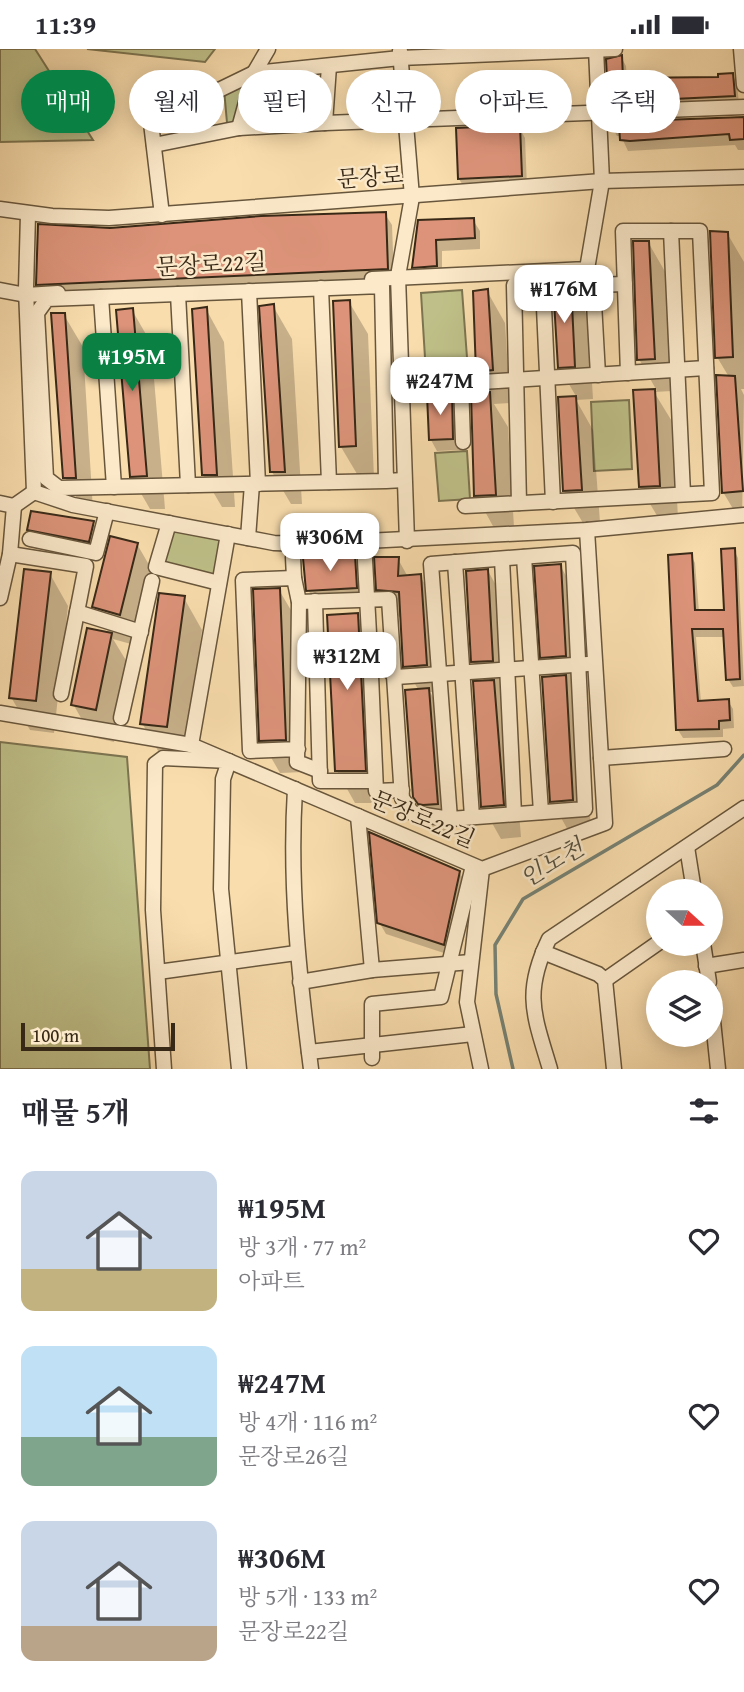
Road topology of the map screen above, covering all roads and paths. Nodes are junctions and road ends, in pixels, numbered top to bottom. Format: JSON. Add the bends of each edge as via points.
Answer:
{"nodes":[{"id":1,"x":268,"y":49,"type":"edge"},
{"id":2,"x":615,"y":49,"type":"edge"},
{"id":3,"x":741,"y":49,"type":"edge"},
{"id":4,"x":596,"y":50,"type":"edge"},
{"id":5,"x":400,"y":53,"type":"edge"},
{"id":6,"x":329,"y":66,"type":"junction"},
{"id":7,"x":256,"y":70,"type":"edge"},
{"id":8,"x":286,"y":70,"type":"edge"},
{"id":9,"x":329,"y":70,"type":"edge"},
{"id":10,"x":597,"y":70,"type":"edge"},
{"id":11,"x":238,"y":81,"type":"edge"},
{"id":12,"x":744,"y":85,"type":"edge"},
{"id":13,"x":744,"y":107,"type":"edge"},
{"id":14,"x":680,"y":109,"type":"edge"},
{"id":15,"x":586,"y":112,"type":"edge"},
{"id":16,"x":441,"y":118,"type":"edge"},
{"id":17,"x":238,"y":128,"type":"edge"},
{"id":18,"x":409,"y":133,"type":"edge"},
{"id":19,"x":600,"y":133,"type":"edge"},
{"id":20,"x":153,"y":145,"type":"junction"},
{"id":21,"x":744,"y":177,"type":"edge"},
{"id":22,"x":602,"y":181,"type":"junction"},
{"id":23,"x":412,"y":197,"type":"junction"},
{"id":24,"x":0,"y":209,"type":"edge"},
{"id":25,"x":28,"y":214,"type":"junction"},
{"id":26,"x":162,"y":215,"type":"junction"},
{"id":27,"x":671,"y":231,"type":"junction"},
{"id":28,"x":398,"y":278,"type":"junction"},
{"id":29,"x":625,"y":284,"type":"junction"},
{"id":30,"x":321,"y":288,"type":"junction"},
{"id":31,"x":0,"y":290,"type":"edge"},
{"id":32,"x":248,"y":291,"type":"junction"},
{"id":33,"x":178,"y":294,"type":"junction"},
{"id":34,"x":26,"y":295,"type":"junction"},
{"id":35,"x":102,"y":297,"type":"junction"},
{"id":36,"x":706,"y":368,"type":"junction"},
{"id":37,"x":677,"y":370,"type":"junction"},
{"id":38,"x":628,"y":373,"type":"junction"},
{"id":39,"x":598,"y":375,"type":"junction"},
{"id":40,"x":547,"y":378,"type":"junction"},
{"id":41,"x":516,"y":380,"type":"junction"},
{"id":42,"x":461,"y":383,"type":"junction"},
{"id":43,"x":401,"y":387,"type":"junction"},
{"id":44,"x":463,"y":442,"type":"dead end"},
{"id":45,"x":404,"y":480,"type":"junction"},
{"id":46,"x":386,"y":481,"type":"junction"},
{"id":47,"x":329,"y":482,"type":"junction"},
{"id":48,"x":255,"y":484,"type":"junction"},
{"id":49,"x":188,"y":485,"type":"junction"},
{"id":50,"x":114,"y":487,"type":"junction"},
{"id":51,"x":34,"y":492,"type":"junction"},
{"id":52,"x":683,"y":495,"type":"junction"},
{"id":53,"x":553,"y":502,"type":"junction"},
{"id":54,"x":519,"y":503,"type":"junction"},
{"id":55,"x":7,"y":504,"type":"edge"},
{"id":56,"x":465,"y":506,"type":"dead end"},
{"id":57,"x":107,"y":511,"type":"junction"},
{"id":58,"x":744,"y":515,"type":"edge"},
{"id":59,"x":169,"y":523,"type":"junction"},
{"id":60,"x":587,"y":530,"type":"junction"},
{"id":61,"x":228,"y":534,"type":"junction"},
{"id":62,"x":30,"y":538,"type":"dead end"},
{"id":63,"x":248,"y":538,"type":"junction"},
{"id":64,"x":407,"y":541,"type":"junction"},
{"id":65,"x":363,"y":542,"type":"junction"},
{"id":66,"x":10,"y":554,"type":"junction"},
{"id":67,"x":293,"y":557,"type":"dead end"},
{"id":68,"x":524,"y":557,"type":"junction"},
{"id":69,"x":502,"y":559,"type":"junction"},
{"id":70,"x":455,"y":562,"type":"junction"},
{"id":71,"x":294,"y":578,"type":"junction"},
{"id":72,"x":152,"y":581,"type":"dead end"},
{"id":73,"x":219,"y":583,"type":"junction"},
{"id":74,"x":366,"y":598,"type":"junction"},
{"id":75,"x":0,"y":599,"type":"edge"},
{"id":76,"x":315,"y":601,"type":"junction"},
{"id":77,"x":299,"y":602,"type":"junction"},
{"id":78,"x":77,"y":612,"type":"junction"},
{"id":79,"x":141,"y":632,"type":"junction"},
{"id":80,"x":370,"y":652,"type":"junction"},
{"id":81,"x":587,"y":664,"type":"junction"},
{"id":82,"x":530,"y":667,"type":"junction"},
{"id":83,"x":507,"y":669,"type":"junction"},
{"id":84,"x":462,"y":672,"type":"junction"},
{"id":85,"x":438,"y":674,"type":"junction"},
{"id":86,"x":396,"y":677,"type":"junction"},
{"id":87,"x":61,"y":694,"type":"dead end"},
{"id":88,"x":0,"y":713,"type":"edge"},
{"id":89,"x":121,"y":719,"type":"dead end"},
{"id":90,"x":191,"y":745,"type":"junction"},
{"id":91,"x":298,"y":749,"type":"junction"},
{"id":92,"x":724,"y":749,"type":"dead end"},
{"id":93,"x":601,"y":758,"type":"junction"},
{"id":94,"x":229,"y":761,"type":"junction"},
{"id":95,"x":320,"y":771,"type":"junction"},
{"id":96,"x":375,"y":782,"type":"junction"},
{"id":97,"x":295,"y":789,"type":"junction"},
{"id":98,"x":402,"y":790,"type":"junction"},
{"id":99,"x":744,"y":808,"type":"edge"},
{"id":100,"x":541,"y":812,"type":"junction"},
{"id":101,"x":514,"y":814,"type":"junction"},
{"id":102,"x":358,"y":816,"type":"junction"},
{"id":103,"x":472,"y":817,"type":"junction"},
{"id":104,"x":450,"y":819,"type":"junction"},
{"id":105,"x":687,"y":847,"type":"junction"},
{"id":106,"x":478,"y":868,"type":"junction"},
{"id":107,"x":692,"y":879,"type":"edge"},
{"id":108,"x":646,"y":951,"type":"edge"},
{"id":109,"x":542,"y":952,"type":"junction"},
{"id":110,"x":296,"y":953,"type":"junction"},
{"id":111,"x":705,"y":956,"type":"edge"},
{"id":112,"x":744,"y":960,"type":"edge"},
{"id":113,"x":230,"y":961,"type":"junction"},
{"id":114,"x":471,"y":962,"type":"junction"},
{"id":115,"x":449,"y":964,"type":"junction"},
{"id":116,"x":706,"y":966,"type":"junction"},
{"id":117,"x":372,"y":970,"type":"junction"},
{"id":118,"x":707,"y":970,"type":"edge"},
{"id":119,"x":158,"y":972,"type":"junction"},
{"id":120,"x":605,"y":980,"type":"junction"},
{"id":121,"x":300,"y":982,"type":"junction"},
{"id":122,"x":473,"y":1034,"type":"junction"},
{"id":123,"x":716,"y":1047,"type":"edge"},
{"id":124,"x":309,"y":1052,"type":"junction"},
{"id":125,"x":372,"y":1052,"type":"junction"},
{"id":126,"x":164,"y":1069,"type":"edge"},
{"id":127,"x":239,"y":1069,"type":"edge"},
{"id":128,"x":311,"y":1069,"type":"edge"},
{"id":129,"x":481,"y":1069,"type":"edge"},
{"id":130,"x":550,"y":1069,"type":"edge"},
{"id":131,"x":614,"y":1069,"type":"edge"},
{"id":132,"x":718,"y":1069,"type":"edge"}],
"edges":[{"from":1,"to":7,"type":"street"},
{"from":2,"to":4,"type":"street"},
{"from":3,"to":12,"type":"street"},
{"from":4,"to":5,"type":"street"},
{"from":4,"to":10,"type":"street"},
{"from":5,"to":6,"type":"street"},
{"from":6,"to":8,"type":"street"},
{"from":6,"to":9,"type":"street"},
{"from":11,"to":20,"type":"street","via":[[151,123]]},
{"from":13,"to":14,"type":"street"},
{"from":15,"to":16,"type":"street"},
{"from":17,"to":20,"type":"street"},
{"from":18,"to":23,"type":"street"},
{"from":19,"to":22,"type":"street"},
{"from":20,"to":26,"type":"street"},
{"from":21,"to":22,"type":"street","name":"문장로"},
{"from":22,"to":23,"type":"street","name":"문장로"},
{"from":22,"to":28,"type":"street","name":"문장로22길","via":[[587,269]]},
{"from":23,"to":26,"type":"street","name":"문장로"},
{"from":23,"to":28,"type":"street"},
{"from":24,"to":25,"type":"street","name":"문장로"},
{"from":25,"to":26,"type":"street","name":"문장로"},
{"from":25,"to":34,"type":"street"},
{"from":27,"to":29,"type":"street","via":[[623,231]]},
{"from":27,"to":36,"type":"street","via":[[699,231]]},
{"from":27,"to":37,"type":"street"},
{"from":28,"to":34,"type":"street","name":"문장로22길"},
{"from":28,"to":43,"type":"street"},
{"from":29,"to":38,"type":"street"},
{"from":29,"to":39,"type":"street","via":[[593,285]]},
{"from":30,"to":32,"type":"street"},
{"from":30,"to":46,"type":"street","via":[[382,286]]},
{"from":30,"to":47,"type":"street"},
{"from":31,"to":34,"type":"street","name":"문장로22길"},
{"from":32,"to":33,"type":"street"},
{"from":32,"to":48,"type":"street"},
{"from":33,"to":35,"type":"street"},
{"from":33,"to":49,"type":"street"},
{"from":34,"to":51,"type":"street"},
{"from":35,"to":50,"type":"street"},
{"from":35,"to":50,"type":"street","via":[[47,299],[37,313],[46,464],[47,478],[59,488]]},
{"from":36,"to":37,"type":"street"},
{"from":36,"to":52,"type":"street","via":[[712,493]]},
{"from":37,"to":38,"type":"street"},
{"from":37,"to":52,"type":"street"},
{"from":38,"to":39,"type":"street"},
{"from":39,"to":40,"type":"street"},
{"from":40,"to":41,"type":"street"},
{"from":40,"to":41,"type":"street","via":[[543,286],[514,285]]},
{"from":40,"to":53,"type":"street"},
{"from":41,"to":42,"type":"street"},
{"from":41,"to":54,"type":"street"},
{"from":42,"to":43,"type":"street"},
{"from":42,"to":44,"type":"street"},
{"from":43,"to":45,"type":"street"},
{"from":45,"to":46,"type":"street"},
{"from":45,"to":64,"type":"street"},
{"from":46,"to":47,"type":"street"},
{"from":47,"to":48,"type":"street"},
{"from":48,"to":49,"type":"street"},
{"from":48,"to":63,"type":"street"},
{"from":49,"to":50,"type":"street"},
{"from":51,"to":55,"type":"street"},
{"from":51,"to":57,"type":"street"},
{"from":52,"to":53,"type":"street"},
{"from":53,"to":54,"type":"street"},
{"from":54,"to":56,"type":"street"},
{"from":55,"to":66,"type":"street"},
{"from":57,"to":59,"type":"street"},
{"from":57,"to":62,"type":"street","via":[[96,552]]},
{"from":58,"to":60,"type":"street"},
{"from":59,"to":61,"type":"street"},
{"from":59,"to":73,"type":"street","via":[[156,567]]},
{"from":60,"to":64,"type":"street"},
{"from":60,"to":81,"type":"street","name":"문장로22길"},
{"from":61,"to":63,"type":"street"},
{"from":61,"to":73,"type":"street"},
{"from":63,"to":65,"type":"street","via":[[274,543]]},
{"from":64,"to":65,"type":"street"},
{"from":65,"to":74,"type":"street"},
{"from":66,"to":75,"type":"street"},
{"from":66,"to":78,"type":"street","via":[[86,566]]},
{"from":67,"to":71,"type":"street"},
{"from":68,"to":69,"type":"street"},
{"from":68,"to":81,"type":"street","via":[[573,553]]},
{"from":68,"to":82,"type":"street"},
{"from":69,"to":70,"type":"street"},
{"from":69,"to":83,"type":"street"},
{"from":70,"to":84,"type":"street"},
{"from":70,"to":85,"type":"street","via":[[431,564]]},
{"from":71,"to":77,"type":"street"},
{"from":71,"to":91,"type":"street","via":[[243,580],[250,751]]},
{"from":72,"to":79,"type":"street"},
{"from":73,"to":90,"type":"street"},
{"from":74,"to":76,"type":"street"},
{"from":74,"to":80,"type":"street"},
{"from":74,"to":86,"type":"street","via":[[390,599]]},
{"from":76,"to":77,"type":"street"},
{"from":76,"to":95,"type":"street"},
{"from":77,"to":91,"type":"street"},
{"from":78,"to":79,"type":"street"},
{"from":78,"to":87,"type":"street"},
{"from":79,"to":89,"type":"street"},
{"from":80,"to":86,"type":"street"},
{"from":80,"to":96,"type":"street"},
{"from":81,"to":82,"type":"street"},
{"from":81,"to":93,"type":"street","name":"문장로22길"},
{"from":81,"to":100,"type":"street","via":[[585,809]]},
{"from":82,"to":83,"type":"street"},
{"from":82,"to":100,"type":"street"},
{"from":83,"to":84,"type":"street"},
{"from":83,"to":101,"type":"street"},
{"from":84,"to":85,"type":"street"},
{"from":84,"to":103,"type":"street"},
{"from":85,"to":86,"type":"street"},
{"from":85,"to":104,"type":"street"},
{"from":86,"to":98,"type":"street"},
{"from":88,"to":90,"type":"street","name":"문장로22길"},
{"from":90,"to":94,"type":"street","name":"문장로22길"},
{"from":91,"to":95,"type":"street","via":[[298,762]]},
{"from":92,"to":93,"type":"street"},
{"from":93,"to":106,"type":"street","name":"문장로22길","via":[[605,823]]},
{"from":94,"to":97,"type":"street","name":"문장로22길"},
{"from":94,"to":113,"type":"street","via":[[223,779],[220,837]]},
{"from":94,"to":119,"type":"street","via":[[163,758],[155,764],[153,910]]},
{"from":95,"to":96,"type":"street","via":[[320,781]]},
{"from":96,"to":98,"type":"street","via":[[376,791]]},
{"from":97,"to":102,"type":"street","name":"문장로22길"},
{"from":97,"to":110,"type":"street","via":[[291,853]]},
{"from":98,"to":104,"type":"street","via":[[412,813]]},
{"from":99,"to":105,"type":"street"},
{"from":100,"to":101,"type":"street"},
{"from":101,"to":103,"type":"street"},
{"from":102,"to":106,"type":"street","name":"문장로22길"},
{"from":102,"to":117,"type":"street"},
{"from":103,"to":104,"type":"street"},
{"from":105,"to":107,"type":"street"},
{"from":105,"to":109,"type":"street","via":[[572,921],[549,939]]},
{"from":106,"to":114,"type":"street"},
{"from":106,"to":115,"type":"street","via":[[460,898]]},
{"from":108,"to":120,"type":"street"},
{"from":109,"to":120,"type":"street"},
{"from":109,"to":130,"type":"street","via":[[535,969],[532,1008]]},
{"from":110,"to":113,"type":"street"},
{"from":110,"to":121,"type":"street"},
{"from":111,"to":116,"type":"street"},
{"from":112,"to":116,"type":"street"},
{"from":113,"to":119,"type":"street"},
{"from":113,"to":127,"type":"street"},
{"from":114,"to":115,"type":"street"},
{"from":114,"to":122,"type":"street","via":[[467,1002]]},
{"from":115,"to":117,"type":"street"},
{"from":115,"to":125,"type":"street","via":[[441,997],[372,1005]]},
{"from":116,"to":118,"type":"street"},
{"from":117,"to":121,"type":"street"},
{"from":119,"to":126,"type":"street"},
{"from":120,"to":131,"type":"street"},
{"from":121,"to":124,"type":"street"},
{"from":122,"to":125,"type":"street"},
{"from":122,"to":129,"type":"street"},
{"from":123,"to":132,"type":"street"},
{"from":124,"to":125,"type":"street"},
{"from":124,"to":128,"type":"street"}]}
